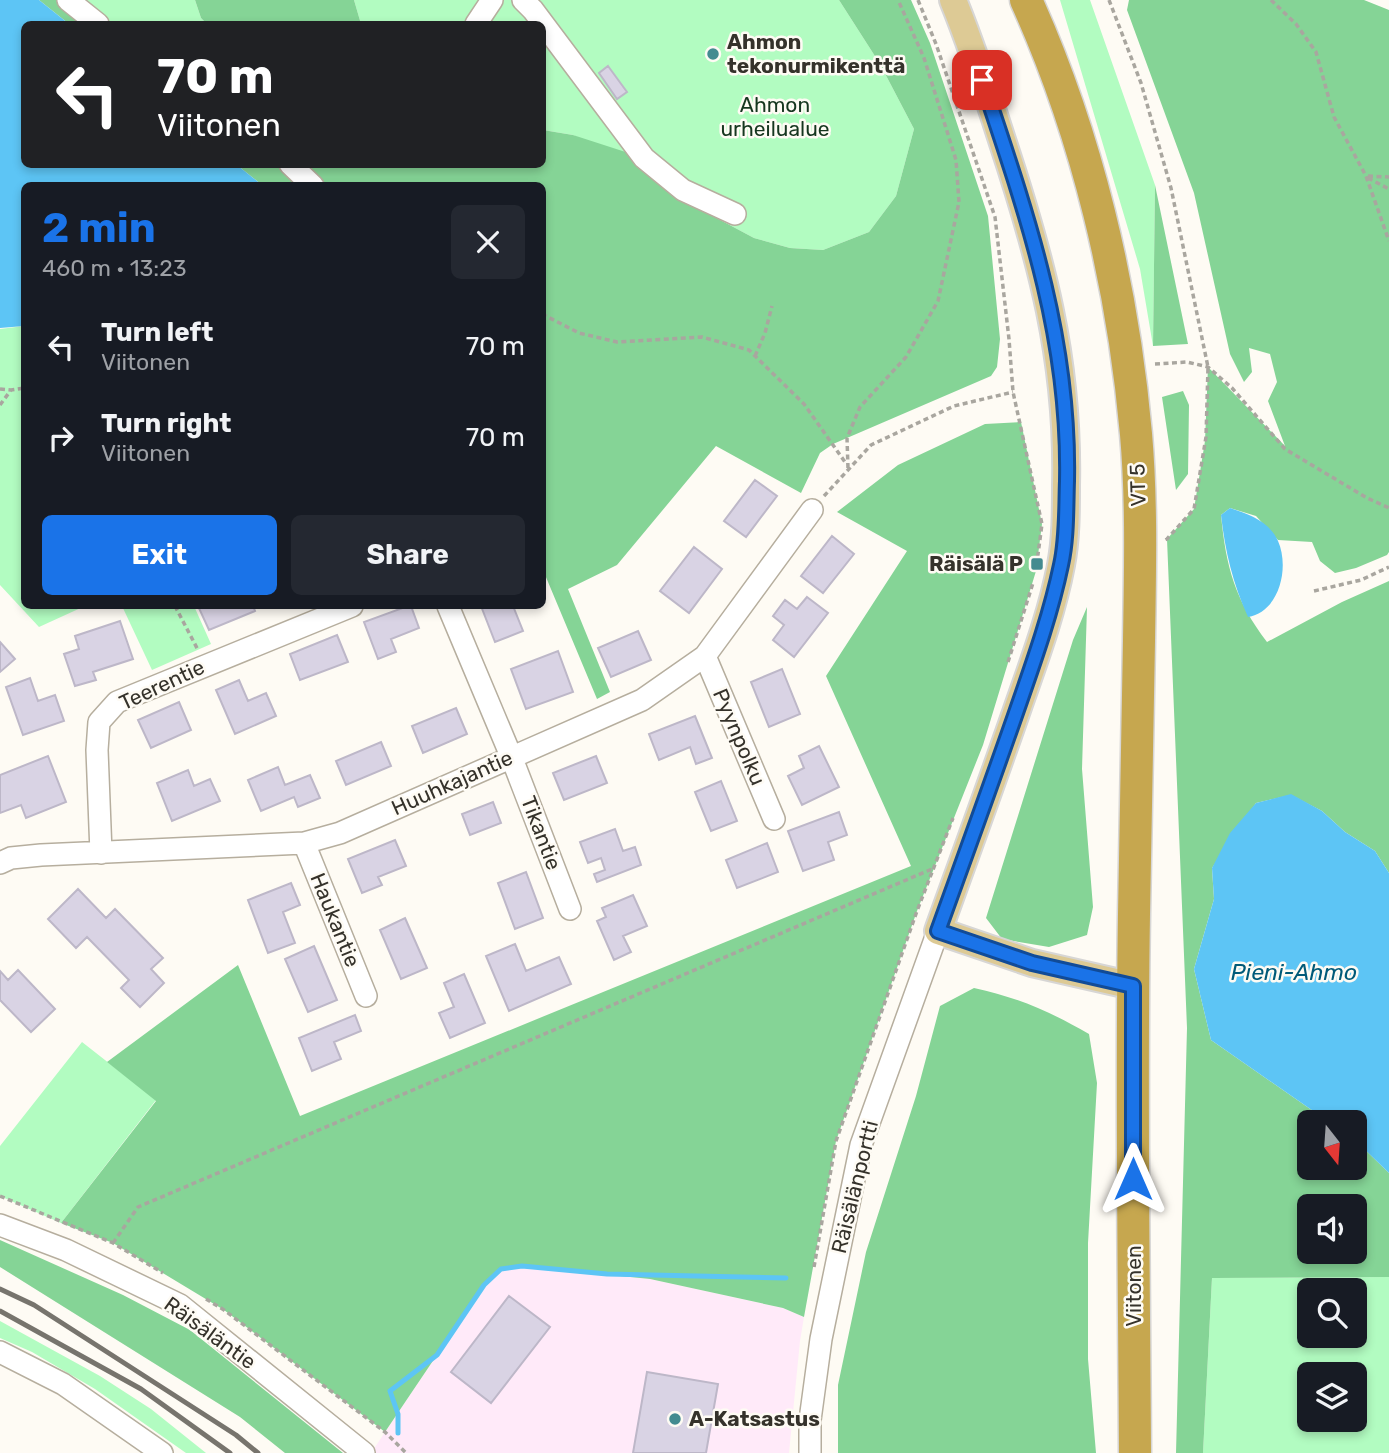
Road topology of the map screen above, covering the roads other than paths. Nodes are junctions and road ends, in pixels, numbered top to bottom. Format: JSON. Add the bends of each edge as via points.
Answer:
{"nodes":[{"id":1,"x":68,"y":0,"type":"edge"},
{"id":2,"x":492,"y":0,"type":"edge"},
{"id":3,"x":523,"y":0,"type":"edge"},
{"id":4,"x":953,"y":0,"type":"edge"},
{"id":5,"x":1026,"y":0,"type":"edge"},
{"id":6,"x":94,"y":21,"type":"edge"},
{"id":7,"x":478,"y":21,"type":"edge"},
{"id":8,"x":542,"y":21,"type":"edge"},
{"id":9,"x":546,"y":27,"type":"edge"},
{"id":10,"x":294,"y":168,"type":"edge"},
{"id":11,"x":309,"y":182,"type":"edge"},
{"id":12,"x":735,"y":214,"type":"dead end"},
{"id":13,"x":812,"y":510,"type":"road end"},
{"id":14,"x":344,"y":609,"type":"edge"},
{"id":15,"x":449,"y":609,"type":"edge"},
{"id":16,"x":705,"y":656,"type":"junction"},
{"id":17,"x":511,"y":756,"type":"junction"},
{"id":18,"x":774,"y":819,"type":"dead end"},
{"id":19,"x":304,"y":843,"type":"junction"},
{"id":20,"x":101,"y":853,"type":"junction"},
{"id":21,"x":0,"y":863,"type":"edge"},
{"id":22,"x":570,"y":909,"type":"dead end"},
{"id":23,"x":938,"y":931,"type":"junction"},
{"id":24,"x":1133,"y":986,"type":"junction"},
{"id":25,"x":366,"y":996,"type":"dead end"},
{"id":26,"x":0,"y":1225,"type":"edge"},
{"id":27,"x":0,"y":1352,"type":"edge"},
{"id":28,"x":162,"y":1453,"type":"edge"},
{"id":29,"x":364,"y":1453,"type":"edge"},
{"id":30,"x":810,"y":1453,"type":"edge"},
{"id":31,"x":1135,"y":1453,"type":"edge"}],
"edges":[{"from":1,"to":6,"type":"street"},
{"from":2,"to":7,"type":"street"},
{"from":3,"to":8,"type":"street"},
{"from":4,"to":23,"type":"main road","via":[[1041,265],[1066,407],[1067,470],[1061,565],[1035,658]]},
{"from":5,"to":24,"type":"highway","name":"VT 5","via":[[1081,141],[1105,239],[1137,438],[1140,548]]},
{"from":9,"to":12,"type":"street","via":[[643,158],[683,190]]},
{"from":10,"to":11,"type":"street"},
{"from":13,"to":16,"type":"street","name":"Huuhkajantie"},
{"from":14,"to":20,"type":"street","name":"Teerentie","via":[[117,702],[99,722]]},
{"from":15,"to":17,"type":"street"},
{"from":16,"to":17,"type":"street","name":"Huuhkajantie","via":[[642,700]]},
{"from":16,"to":18,"type":"street","name":"Pyynpolku"},
{"from":17,"to":19,"type":"street","name":"Huuhkajantie","via":[[340,833]]},
{"from":17,"to":22,"type":"street","name":"Tikantie"},
{"from":19,"to":20,"type":"street","name":"Huuhkajantie"},
{"from":19,"to":25,"type":"street","name":"Haukantie"},
{"from":20,"to":21,"type":"street","name":"Huuhkajantie","via":[[41,855]]},
{"from":23,"to":24,"type":"main road","via":[[1032,963]]},
{"from":23,"to":30,"type":"street","name":"Räisälänportti","via":[[861,1145],[821,1339]]},
{"from":24,"to":31,"type":"highway","name":"Viitonen"},
{"from":26,"to":29,"type":"street","name":"Räisäläntie","via":[[66,1250],[180,1305]]},
{"from":27,"to":28,"type":"street","via":[[62,1384]]}]}
